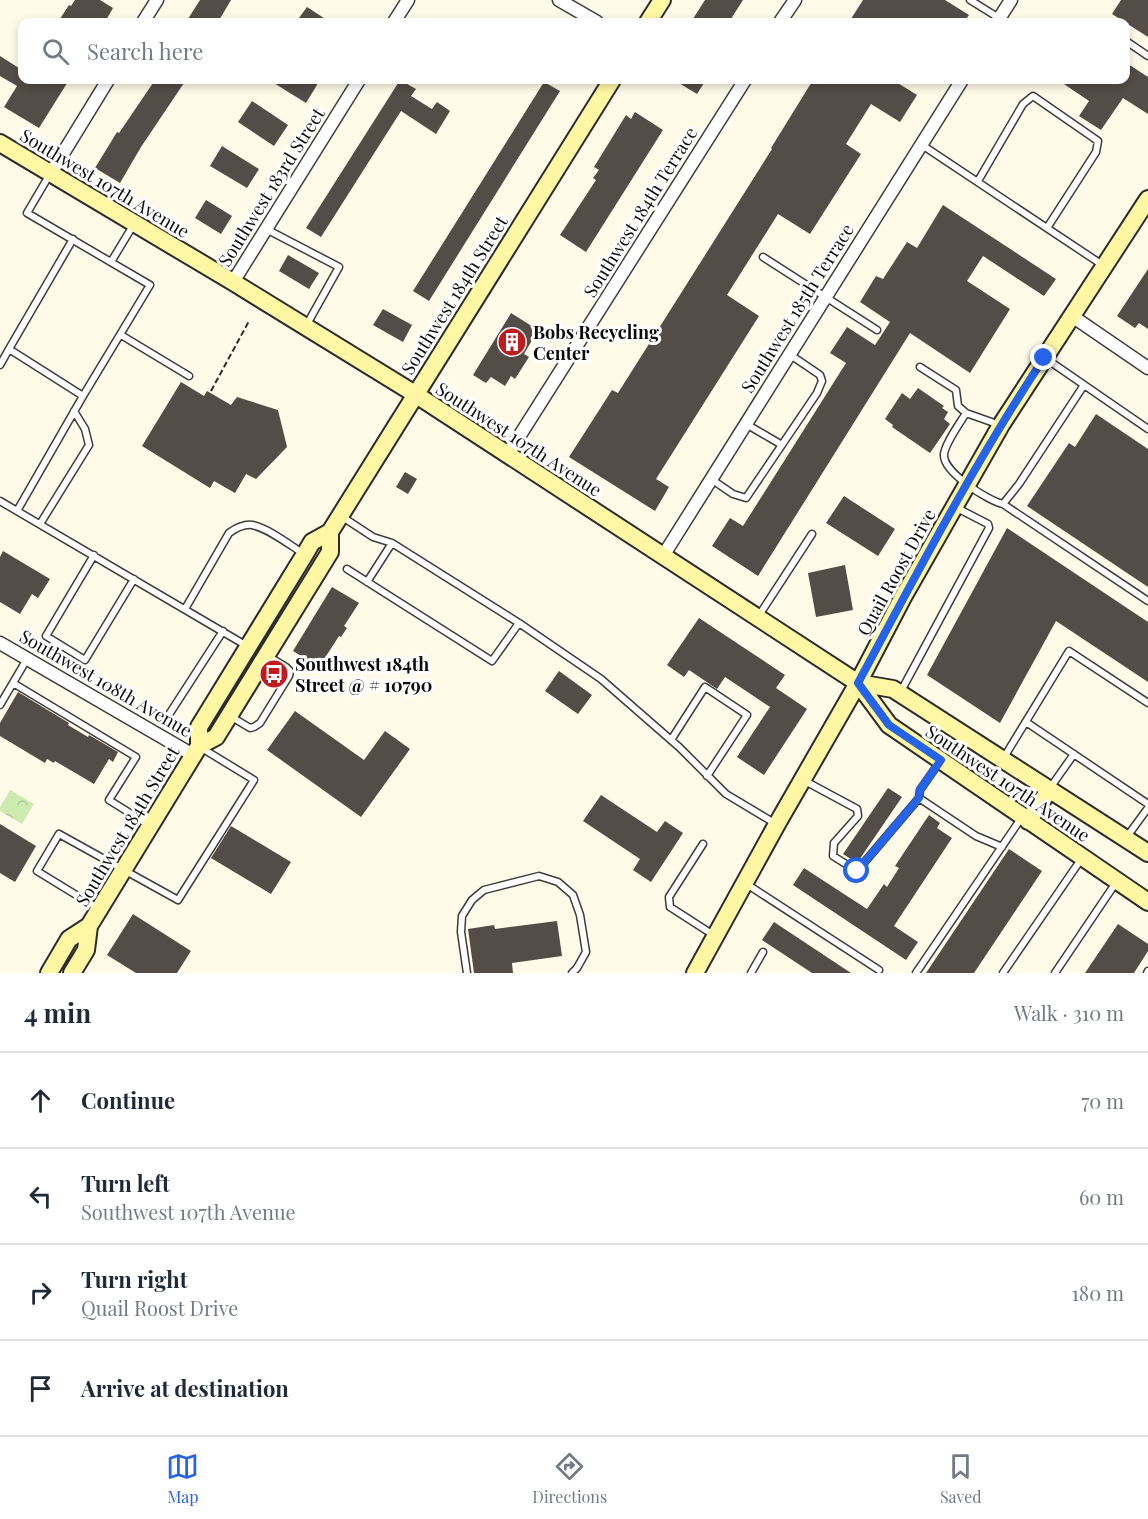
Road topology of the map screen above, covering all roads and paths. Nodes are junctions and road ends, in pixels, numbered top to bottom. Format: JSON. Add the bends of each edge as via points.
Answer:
{"nodes":[{"id":1,"x":157,"y":0,"type":"edge"},
{"id":2,"x":408,"y":0,"type":"edge"},
{"id":3,"x":559,"y":0,"type":"edge"},
{"id":4,"x":662,"y":0,"type":"edge"},
{"id":5,"x":795,"y":0,"type":"edge"},
{"id":6,"x":970,"y":0,"type":"edge"},
{"id":7,"x":1011,"y":0,"type":"edge"},
{"id":8,"x":146,"y":18,"type":"edge"},
{"id":9,"x":397,"y":18,"type":"edge"},
{"id":10,"x":590,"y":18,"type":"edge"},
{"id":11,"x":651,"y":18,"type":"edge"},
{"id":12,"x":783,"y":18,"type":"edge"},
{"id":13,"x":996,"y":18,"type":"edge"},
{"id":14,"x":1000,"y":18,"type":"edge"},
{"id":15,"x":1130,"y":44,"type":"edge"},
{"id":16,"x":1148,"y":56,"type":"edge"},
{"id":17,"x":106,"y":84,"type":"edge"},
{"id":18,"x":357,"y":84,"type":"edge"},
{"id":19,"x":609,"y":84,"type":"edge"},
{"id":20,"x":742,"y":84,"type":"edge"},
{"id":21,"x":960,"y":84,"type":"edge"},
{"id":22,"x":0,"y":143,"type":"edge"},
{"id":23,"x":922,"y":145,"type":"junction"},
{"id":24,"x":51,"y":173,"type":"junction"},
{"id":25,"x":978,"y":181,"type":"junction"},
{"id":26,"x":1148,"y":199,"type":"edge"},
{"id":27,"x":134,"y":224,"type":"junction"},
{"id":28,"x":1047,"y":228,"type":"junction"},
{"id":29,"x":266,"y":229,"type":"junction"},
{"id":30,"x":73,"y":239,"type":"junction"},
{"id":31,"x":763,"y":257,"type":"dead end"},
{"id":32,"x":111,"y":262,"type":"junction"},
{"id":33,"x":1104,"y":266,"type":"junction"},
{"id":34,"x":233,"y":282,"type":"junction"},
{"id":35,"x":824,"y":297,"type":"junction"},
{"id":36,"x":1072,"y":316,"type":"junction"},
{"id":37,"x":249,"y":321,"type":"dead end"},
{"id":38,"x":306,"y":327,"type":"junction"},
{"id":39,"x":877,"y":330,"type":"dead end"},
{"id":40,"x":121,"y":335,"type":"junction"},
{"id":41,"x":9,"y":349,"type":"junction"},
{"id":42,"x":789,"y":354,"type":"junction"},
{"id":43,"x":1044,"y":358,"type":"junction"},
{"id":44,"x":0,"y":365,"type":"edge"},
{"id":45,"x":920,"y":367,"type":"dead end"},
{"id":46,"x":1148,"y":368,"type":"edge"},
{"id":47,"x":189,"y":376,"type":"dead end"},
{"id":48,"x":1084,"y":384,"type":"junction"},
{"id":49,"x":211,"y":392,"type":"dead end"},
{"id":50,"x":415,"y":394,"type":"junction"},
{"id":51,"x":83,"y":396,"type":"junction"},
{"id":52,"x":74,"y":411,"type":"junction"},
{"id":53,"x":966,"y":413,"type":"junction"},
{"id":54,"x":746,"y":423,"type":"junction"},
{"id":55,"x":1000,"y":425,"type":"junction"},
{"id":56,"x":1148,"y":429,"type":"edge"},
{"id":57,"x":782,"y":445,"type":"junction"},
{"id":58,"x":508,"y":454,"type":"junction"},
{"id":59,"x":711,"y":479,"type":"junction"},
{"id":60,"x":967,"y":484,"type":"junction"},
{"id":61,"x":0,"y":501,"type":"edge"},
{"id":62,"x":1003,"y":504,"type":"junction"},
{"id":63,"x":954,"y":507,"type":"junction"},
{"id":64,"x":17,"y":511,"type":"junction"},
{"id":65,"x":340,"y":516,"type":"junction"},
{"id":66,"x":40,"y":524,"type":"junction"},
{"id":67,"x":330,"y":532,"type":"junction"},
{"id":68,"x":812,"y":534,"type":"dead end"},
{"id":69,"x":392,"y":543,"type":"junction"},
{"id":70,"x":305,"y":554,"type":"junction"},
{"id":71,"x":94,"y":555,"type":"junction"},
{"id":72,"x":663,"y":556,"type":"junction"},
{"id":73,"x":347,"y":569,"type":"dead end"},
{"id":74,"x":134,"y":579,"type":"junction"},
{"id":75,"x":367,"y":582,"type":"junction"},
{"id":76,"x":1148,"y":601,"type":"edge"},
{"id":77,"x":185,"y":609,"type":"junction"},
{"id":78,"x":757,"y":617,"type":"junction"},
{"id":79,"x":519,"y":623,"type":"junction"},
{"id":80,"x":222,"y":631,"type":"junction"},
{"id":81,"x":0,"y":643,"type":"edge"},
{"id":82,"x":248,"y":646,"type":"junction"},
{"id":83,"x":267,"y":655,"type":"junction"},
{"id":84,"x":27,"y":659,"type":"junction"},
{"id":85,"x":13,"y":683,"type":"junction"},
{"id":86,"x":858,"y":683,"type":"junction"},
{"id":87,"x":900,"y":694,"type":"junction"},
{"id":88,"x":1148,"y":703,"type":"edge"},
{"id":89,"x":0,"y":705,"type":"edge"},
{"id":90,"x":170,"y":713,"type":"dead end"},
{"id":91,"x":230,"y":716,"type":"junction"},
{"id":92,"x":1026,"y":722,"type":"junction"},
{"id":93,"x":670,"y":740,"type":"junction"},
{"id":94,"x":196,"y":751,"type":"junction"},
{"id":95,"x":1074,"y":754,"type":"junction"},
{"id":96,"x":941,"y":760,"type":"junction"},
{"id":97,"x":1002,"y":760,"type":"junction"},
{"id":98,"x":707,"y":776,"type":"junction"},
{"id":99,"x":802,"y":779,"type":"junction"},
{"id":100,"x":1050,"y":789,"type":"junction"},
{"id":101,"x":919,"y":798,"type":"junction"},
{"id":102,"x":1148,"y":806,"type":"edge"},
{"id":103,"x":1025,"y":819,"type":"junction"},
{"id":104,"x":777,"y":824,"type":"junction"},
{"id":105,"x":150,"y":825,"type":"junction"},
{"id":106,"x":1126,"y":839,"type":"junction"},
{"id":107,"x":703,"y":844,"type":"dead end"},
{"id":108,"x":1002,"y":847,"type":"junction"},
{"id":109,"x":1148,"y":854,"type":"edge"},
{"id":110,"x":1082,"y":858,"type":"junction"},
{"id":111,"x":124,"y":869,"type":"junction"},
{"id":112,"x":1117,"y":881,"type":"junction"},
{"id":113,"x":744,"y":883,"type":"junction"},
{"id":114,"x":1148,"y":902,"type":"edge"},
{"id":115,"x":99,"y":909,"type":"junction"},
{"id":116,"x":89,"y":926,"type":"junction"},
{"id":117,"x":716,"y":936,"type":"junction"},
{"id":118,"x":763,"y":952,"type":"dead end"},
{"id":119,"x":879,"y":970,"type":"dead end"},
{"id":120,"x":48,"y":973,"type":"edge"},
{"id":121,"x":72,"y":973,"type":"edge"},
{"id":122,"x":467,"y":973,"type":"edge"},
{"id":123,"x":572,"y":973,"type":"edge"},
{"id":124,"x":695,"y":973,"type":"edge"},
{"id":125,"x":751,"y":973,"type":"edge"},
{"id":126,"x":916,"y":973,"type":"edge"},
{"id":127,"x":1003,"y":973,"type":"edge"},
{"id":128,"x":1055,"y":973,"type":"edge"}],
"edges":[{"from":1,"to":8,"type":"street"},
{"from":2,"to":9,"type":"street"},
{"from":3,"to":10,"type":"street"},
{"from":4,"to":11,"type":"main road"},
{"from":5,"to":12,"type":"street"},
{"from":6,"to":13,"type":"lane"},
{"from":7,"to":14,"type":"street"},
{"from":15,"to":16,"type":"lane"},
{"from":17,"to":24,"type":"street"},
{"from":18,"to":29,"type":"street","name":"Southwest 183rd Street"},
{"from":19,"to":50,"type":"main road","name":"Southwest 184th Street"},
{"from":20,"to":58,"type":"street","name":"Southwest 184th Terrace"},
{"from":21,"to":23,"type":"street","name":"Southwest 185th Terrace"},
{"from":22,"to":24,"type":"main road","name":"Southwest 107th Avenue"},
{"from":23,"to":25,"type":"lane"},
{"from":23,"to":35,"type":"street","name":"Southwest 185th Terrace"},
{"from":24,"to":27,"type":"main road","name":"Southwest 107th Avenue"},
{"from":24,"to":30,"type":"lane","via":[[27,213]]},
{"from":25,"to":28,"type":"lane"},
{"from":25,"to":28,"type":"lane","via":[[1023,105],[1033,96],[1098,141],[1096,152]]},
{"from":26,"to":33,"type":"main road","name":"Quail Roost Drive"},
{"from":27,"to":32,"type":"lane"},
{"from":27,"to":34,"type":"main road","name":"Southwest 107th Avenue"},
{"from":28,"to":33,"type":"lane"},
{"from":29,"to":34,"type":"street","name":"Southwest 183rd Street"},
{"from":29,"to":38,"type":"lane","via":[[339,267]]},
{"from":30,"to":32,"type":"lane"},
{"from":30,"to":41,"type":"lane"},
{"from":31,"to":35,"type":"lane"},
{"from":32,"to":40,"type":"lane","via":[[150,285]]},
{"from":33,"to":36,"type":"main road","name":"Quail Roost Drive"},
{"from":34,"to":38,"type":"main road","name":"Southwest 107th Avenue"},
{"from":35,"to":39,"type":"lane"},
{"from":35,"to":42,"type":"street","name":"Southwest 185th Terrace"},
{"from":36,"to":43,"type":"main road","name":"Quail Roost Drive"},
{"from":36,"to":46,"type":"street"},
{"from":37,"to":49,"type":"path"},
{"from":38,"to":50,"type":"main road","name":"Southwest 107th Avenue"},
{"from":40,"to":47,"type":"lane"},
{"from":40,"to":51,"type":"lane"},
{"from":41,"to":44,"type":"lane"},
{"from":41,"to":51,"type":"lane"},
{"from":42,"to":54,"type":"street","name":"Southwest 185th Terrace"},
{"from":42,"to":57,"type":"lane","via":[[820,375],[822,381]]},
{"from":43,"to":48,"type":"lane"},
{"from":43,"to":55,"type":"main road","name":"Quail Roost Drive"},
{"from":45,"to":53,"type":"lane","via":[[956,390],[958,406]]},
{"from":48,"to":56,"type":"lane"},
{"from":48,"to":62,"type":"lane"},
{"from":50,"to":58,"type":"main road","name":"Southwest 107th Avenue"},
{"from":50,"to":65,"type":"main road","name":"Southwest 184th Street"},
{"from":51,"to":52,"type":"lane"},
{"from":52,"to":64,"type":"lane"},
{"from":52,"to":66,"type":"lane","via":[[89,445]]},
{"from":53,"to":55,"type":"lane"},
{"from":53,"to":60,"type":"lane","via":[[944,453],[946,465]]},
{"from":54,"to":57,"type":"lane"},
{"from":54,"to":59,"type":"street","name":"Southwest 185th Terrace"},
{"from":55,"to":60,"type":"main road","name":"Quail Roost Drive"},
{"from":57,"to":59,"type":"lane","via":[[746,498]]},
{"from":58,"to":72,"type":"main road","name":"Southwest 107th Avenue"},
{"from":59,"to":72,"type":"street","name":"Southwest 185th Terrace"},
{"from":60,"to":62,"type":"lane","via":[[995,503]]},
{"from":60,"to":63,"type":"main road","name":"Quail Roost Drive"},
{"from":61,"to":64,"type":"lane"},
{"from":62,"to":76,"type":"lane"},
{"from":63,"to":86,"type":"main road","name":"Quail Roost Drive"},
{"from":63,"to":87,"type":"lane","via":[[989,528]]},
{"from":64,"to":66,"type":"lane"},
{"from":65,"to":67,"type":"main road","name":"Southwest 184th Street"},
{"from":65,"to":69,"type":"lane","via":[[373,537]]},
{"from":66,"to":71,"type":"lane"},
{"from":67,"to":70,"type":"main road","name":"Southwest 184th Street","via":[[312,542]]},
{"from":67,"to":83,"type":"main road","name":"Southwest 184th Street","via":[[330,552]]},
{"from":68,"to":78,"type":"lane"},
{"from":69,"to":75,"type":"lane"},
{"from":69,"to":79,"type":"lane"},
{"from":70,"to":77,"type":"lane","via":[[262,529],[239,526],[229,533]]},
{"from":70,"to":82,"type":"main road","name":"Southwest 184th Street"},
{"from":71,"to":74,"type":"lane"},
{"from":71,"to":74,"type":"lane","via":[[46,636],[85,660]]},
{"from":72,"to":78,"type":"main road","name":"Southwest 107th Avenue"},
{"from":73,"to":75,"type":"lane"},
{"from":74,"to":77,"type":"lane"},
{"from":75,"to":79,"type":"lane","via":[[492,661]]},
{"from":77,"to":80,"type":"lane"},
{"from":78,"to":86,"type":"main road","name":"Southwest 107th Avenue"},
{"from":79,"to":93,"type":"lane","via":[[601,679]]},
{"from":80,"to":82,"type":"lane"},
{"from":80,"to":90,"type":"lane"},
{"from":81,"to":84,"type":"street","name":"Southwest 108th Avenue"},
{"from":82,"to":94,"type":"main road","name":"Southwest 184th Street","via":[[199,727]]},
{"from":83,"to":91,"type":"main road","name":"Southwest 184th Street"},
{"from":83,"to":91,"type":"lane","via":[[286,667],[289,676],[260,723],[249,728]]},
{"from":84,"to":85,"type":"lane"},
{"from":84,"to":94,"type":"street","name":"Southwest 108th Avenue"},
{"from":85,"to":89,"type":"lane"},
{"from":85,"to":105,"type":"lane","via":[[136,757],[109,800]]},
{"from":86,"to":87,"type":"main road","name":"Southwest 107th Avenue","via":[[893,689]]},
{"from":86,"to":96,"type":"main road","name":"Southwest 107th Avenue","via":[[889,725]]},
{"from":86,"to":99,"type":"main road","name":"Quail Roost Drive"},
{"from":87,"to":97,"type":"main road","name":"Southwest 107th Avenue"},
{"from":88,"to":92,"type":"lane","via":[[1069,651]]},
{"from":91,"to":94,"type":"main road","name":"Southwest 184th Street","via":[[216,736]]},
{"from":92,"to":95,"type":"lane"},
{"from":92,"to":97,"type":"lane"},
{"from":93,"to":98,"type":"lane"},
{"from":93,"to":98,"type":"lane","via":[[705,687],[747,715]]},
{"from":94,"to":105,"type":"main road","name":"Southwest 184th Street"},
{"from":94,"to":111,"type":"lane","via":[[254,780],[178,900]]},
{"from":95,"to":100,"type":"lane"},
{"from":95,"to":102,"type":"lane"},
{"from":96,"to":101,"type":"lane","via":[[920,790]]},
{"from":96,"to":103,"type":"main road","name":"Southwest 107th Avenue"},
{"from":97,"to":100,"type":"main road","name":"Southwest 107th Avenue"},
{"from":98,"to":104,"type":"lane","via":[[726,794]]},
{"from":99,"to":101,"type":"lane","via":[[857,809],[858,816],[834,843],[833,856],[857,871]]},
{"from":99,"to":104,"type":"main road","name":"Quail Roost Drive"},
{"from":100,"to":103,"type":"main road"},
{"from":100,"to":106,"type":"main road","name":"Southwest 107th Avenue"},
{"from":101,"to":108,"type":"lane","via":[[976,836]]},
{"from":102,"to":106,"type":"lane"},
{"from":103,"to":108,"type":"lane"},
{"from":103,"to":110,"type":"main road","name":"Southwest 107th Avenue"},
{"from":104,"to":113,"type":"main road","name":"Quail Roost Drive"},
{"from":105,"to":111,"type":"main road","name":"Southwest 184th Street"},
{"from":106,"to":109,"type":"main road","name":"Southwest 107th Avenue"},
{"from":107,"to":117,"type":"lane","via":[[669,897],[670,907]]},
{"from":108,"to":126,"type":"lane"},
{"from":110,"to":112,"type":"main road","name":"Southwest 107th Avenue"},
{"from":110,"to":127,"type":"lane"},
{"from":111,"to":115,"type":"main road","name":"Southwest 184th Street"},
{"from":111,"to":115,"type":"lane","via":[[59,834],[37,871]]},
{"from":112,"to":114,"type":"main road","name":"Southwest 107th Avenue"},
{"from":112,"to":128,"type":"lane"},
{"from":113,"to":117,"type":"main road","name":"Quail Roost Drive"},
{"from":113,"to":119,"type":"lane"},
{"from":115,"to":116,"type":"main road","name":"Southwest 184th Street"},
{"from":116,"to":120,"type":"main road","name":"Southwest 184th Street","via":[[69,939]]},
{"from":116,"to":121,"type":"main road","name":"Southwest 184th Street","via":[[86,950]]},
{"from":117,"to":124,"type":"main road","name":"Quail Roost Drive"},
{"from":118,"to":125,"type":"lane"},
{"from":122,"to":123,"type":"lane","via":[[462,916],[472,900],[484,890],[539,876],[558,882],[573,895],[580,915],[586,952]]}]}
